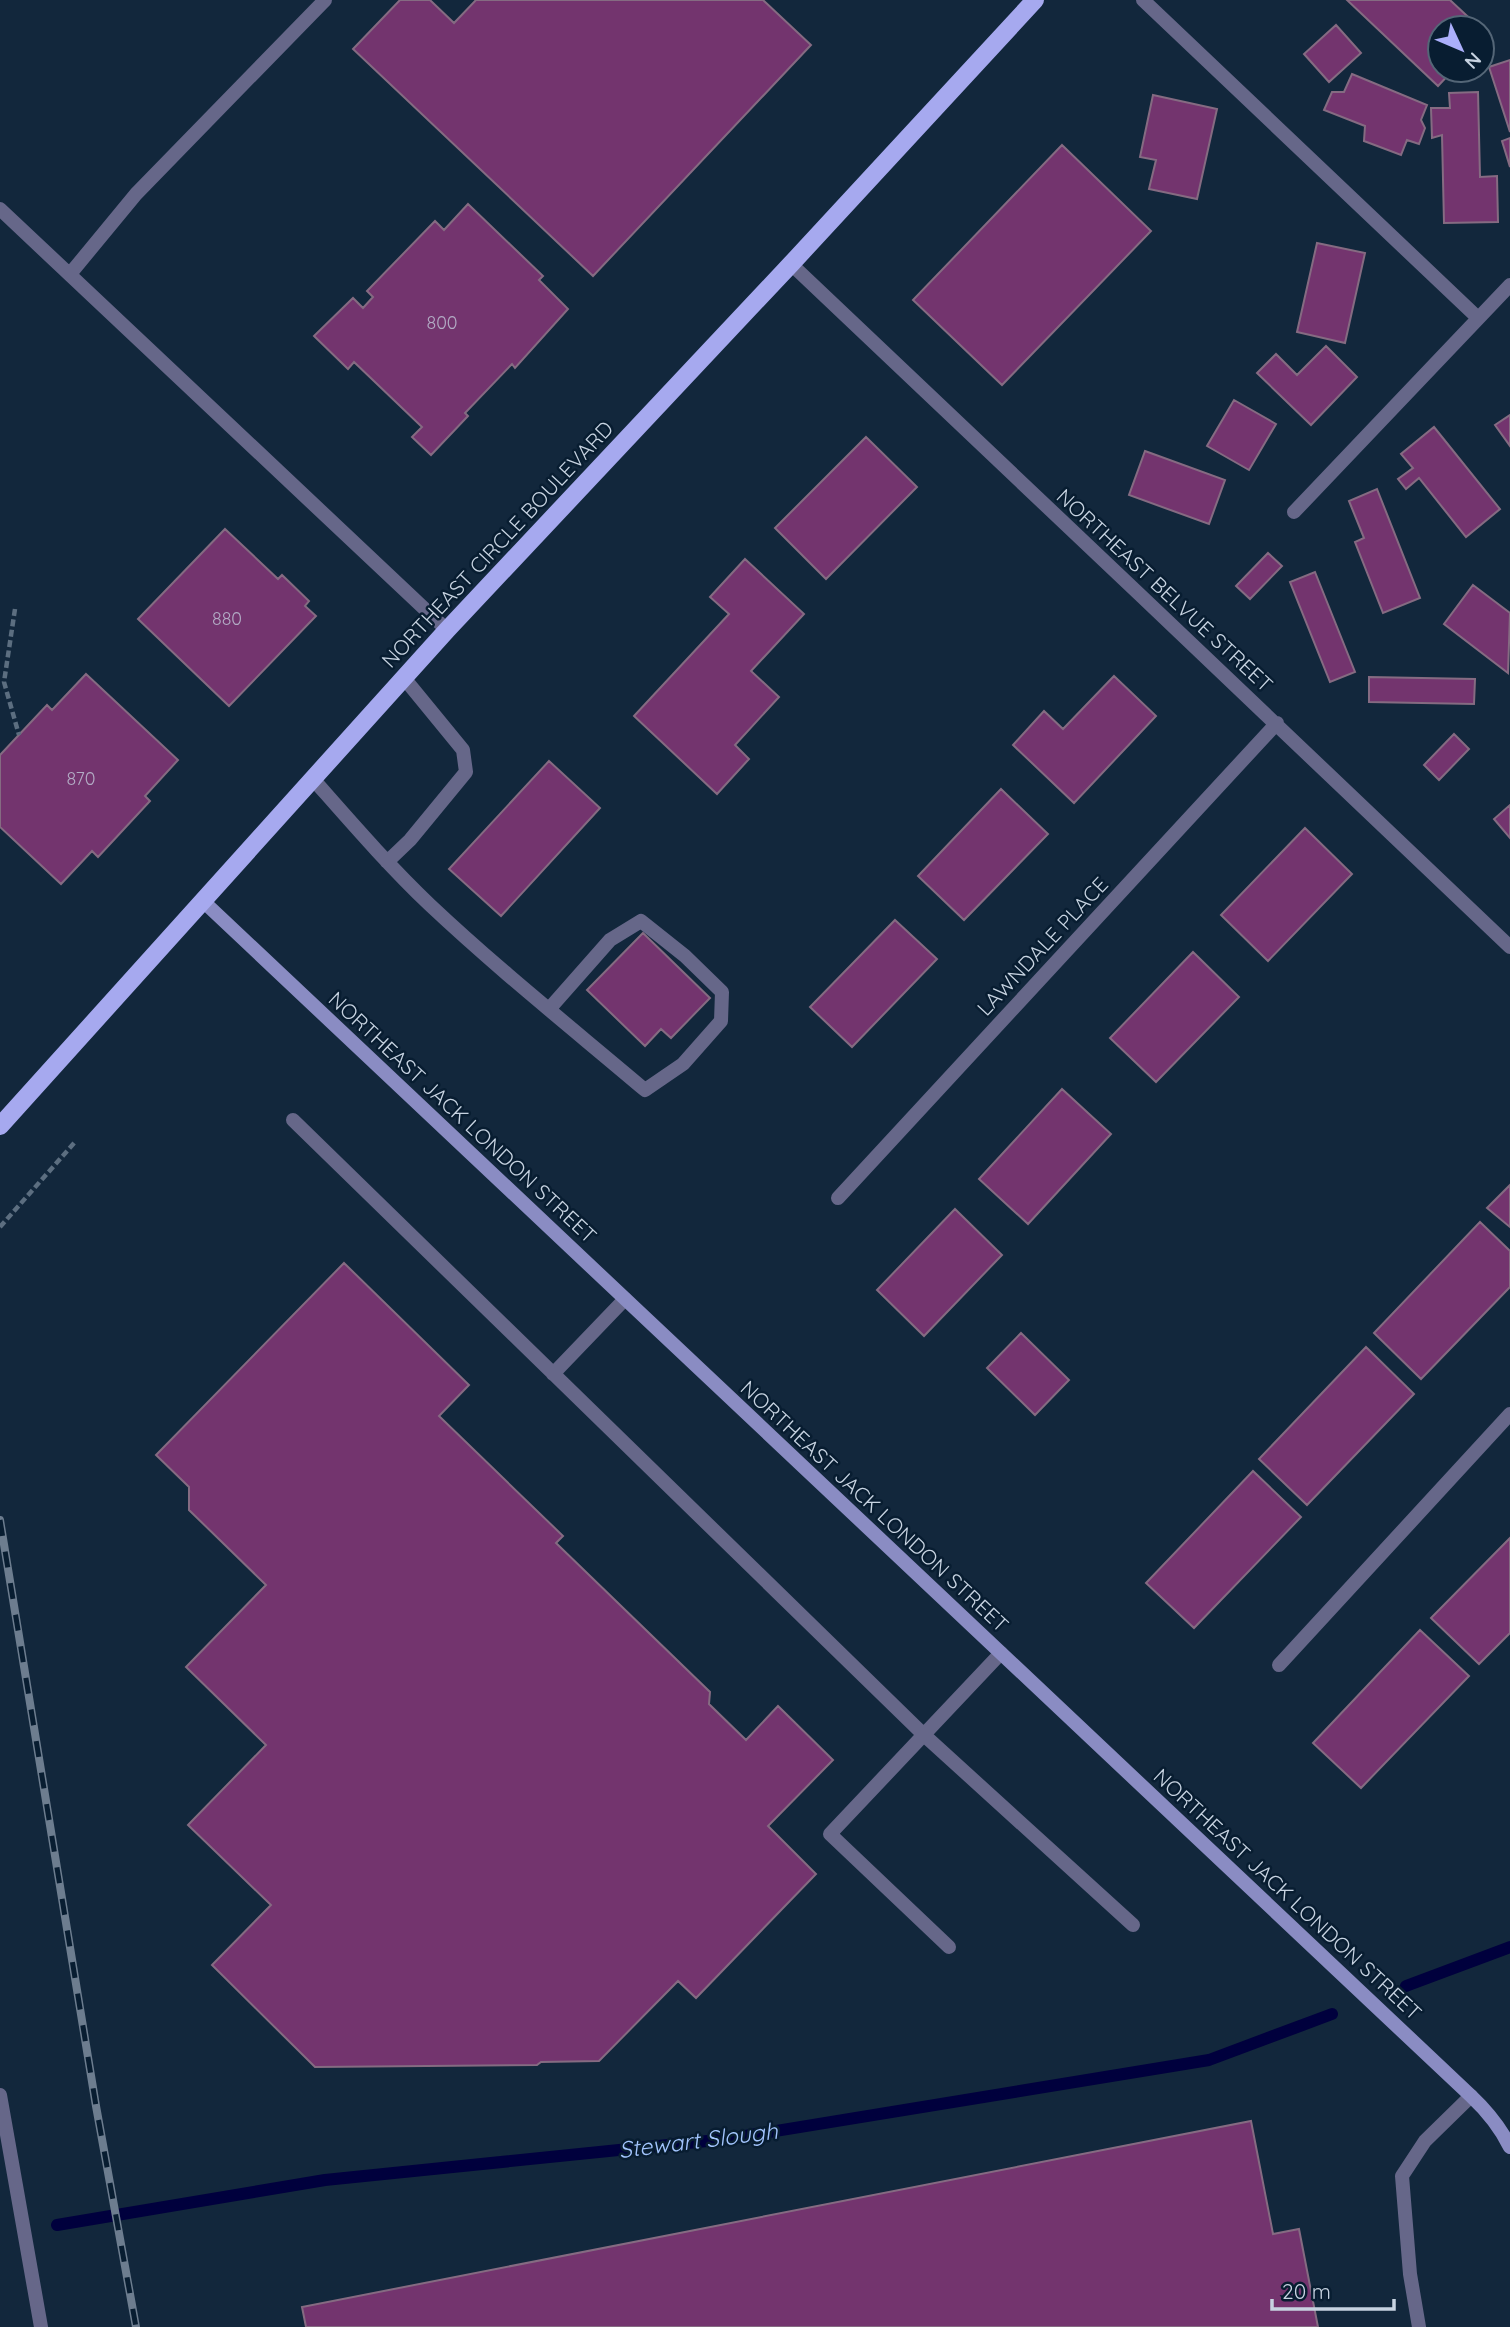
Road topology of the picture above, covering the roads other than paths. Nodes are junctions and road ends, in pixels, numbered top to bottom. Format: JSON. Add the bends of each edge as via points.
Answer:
{"nodes":[{"id":1,"x":325,"y":0,"type":"edge"},
{"id":2,"x":1035,"y":0,"type":"edge"},
{"id":3,"x":1143,"y":0,"type":"edge"},
{"id":4,"x":0,"y":209,"type":"edge"},
{"id":5,"x":791,"y":264,"type":"junction"},
{"id":6,"x":70,"y":275,"type":"junction"},
{"id":7,"x":1510,"y":285,"type":"edge"},
{"id":8,"x":1478,"y":318,"type":"junction"},
{"id":9,"x":1294,"y":512,"type":"dead end"},
{"id":10,"x":447,"y":629,"type":"junction"},
{"id":11,"x":404,"y":678,"type":"junction"},
{"id":12,"x":1277,"y":723,"type":"junction"},
{"id":13,"x":313,"y":779,"type":"junction"},
{"id":14,"x":387,"y":862,"type":"junction"},
{"id":15,"x":204,"y":902,"type":"junction"},
{"id":16,"x":1510,"y":947,"type":"edge"},
{"id":17,"x":550,"y":1009,"type":"junction"},
{"id":18,"x":293,"y":1120,"type":"dead end"},
{"id":19,"x":0,"y":1126,"type":"edge"},
{"id":20,"x":838,"y":1198,"type":"dead end"},
{"id":21,"x":625,"y":1299,"type":"junction"},
{"id":22,"x":553,"y":1374,"type":"junction"},
{"id":23,"x":1510,"y":1413,"type":"edge"},
{"id":24,"x":1001,"y":1653,"type":"junction"},
{"id":25,"x":1279,"y":1665,"type":"dead end"},
{"id":26,"x":925,"y":1735,"type":"junction"},
{"id":27,"x":1133,"y":1925,"type":"dead end"},
{"id":28,"x":949,"y":1947,"type":"dead end"},
{"id":29,"x":0,"y":2095,"type":"edge"},
{"id":30,"x":1471,"y":2096,"type":"junction"},
{"id":31,"x":1510,"y":2147,"type":"edge"},
{"id":32,"x":41,"y":2327,"type":"edge"},
{"id":33,"x":1419,"y":2327,"type":"edge"}],
"edges":[{"from":1,"to":6,"type":"street","via":[[136,194]]},
{"from":2,"to":5,"type":"main road","name":"NORTHEAST CIRCLE BOULEVARD"},
{"from":3,"to":8,"type":"street"},
{"from":4,"to":6,"type":"street"},
{"from":5,"to":10,"type":"main road","name":"NORTHEAST CIRCLE BOULEVARD"},
{"from":5,"to":12,"type":"street","name":"NORTHEAST BELVUE STREET"},
{"from":6,"to":10,"type":"street"},
{"from":7,"to":8,"type":"street"},
{"from":8,"to":9,"type":"street"},
{"from":10,"to":11,"type":"main road","name":"NORTHEAST CIRCLE BOULEVARD"},
{"from":11,"to":13,"type":"main road","name":"NORTHEAST CIRCLE BOULEVARD"},
{"from":11,"to":14,"type":"street","via":[[463,750],[466,772]]},
{"from":12,"to":16,"type":"street","name":"NORTHEAST BELVUE STREET"},
{"from":12,"to":20,"type":"street","name":"LAWNDALE PLACE"},
{"from":13,"to":14,"type":"street"},
{"from":13,"to":15,"type":"main road","name":"NORTHEAST CIRCLE BOULEVARD"},
{"from":14,"to":17,"type":"street"},
{"from":15,"to":19,"type":"main road","name":"NORTHEAST CIRCLE BOULEVARD"},
{"from":15,"to":21,"type":"street","name":"NORTHEAST JACK LONDON STREET"},
{"from":17,"to":17,"type":"street","via":[[645,1090],[683,1064],[721,1021],[722,992],[641,922],[610,940]]},
{"from":18,"to":22,"type":"street"},
{"from":21,"to":22,"type":"street"},
{"from":21,"to":24,"type":"street","name":"NORTHEAST JACK LONDON STREET"},
{"from":22,"to":26,"type":"street"},
{"from":23,"to":25,"type":"street"},
{"from":24,"to":26,"type":"street"},
{"from":24,"to":30,"type":"street","name":"NORTHEAST JACK LONDON STREET"},
{"from":26,"to":27,"type":"street"},
{"from":26,"to":28,"type":"street","via":[[830,1835]]},
{"from":29,"to":32,"type":"street"},
{"from":30,"to":31,"type":"street","name":"NORTHEAST JACK LONDON STREET"},
{"from":30,"to":33,"type":"street","via":[[1425,2141],[1402,2176]]}]}
